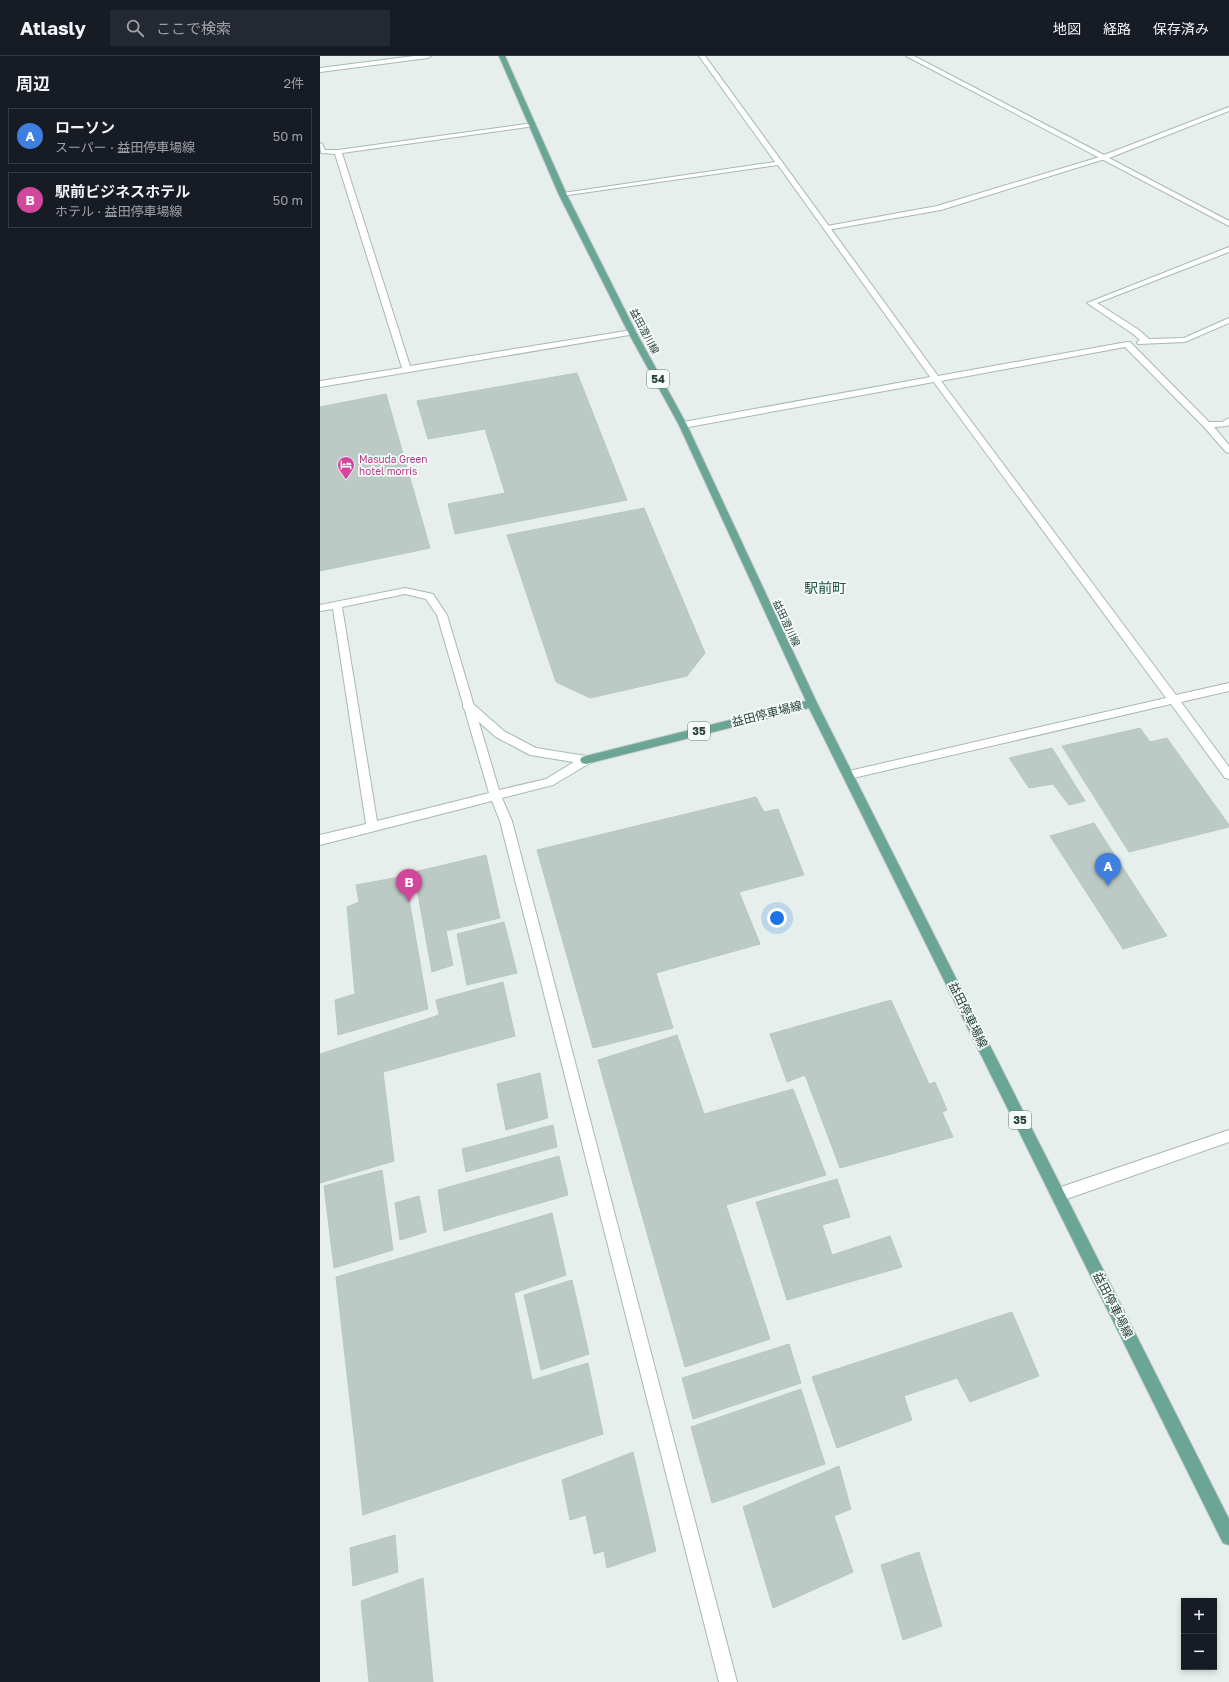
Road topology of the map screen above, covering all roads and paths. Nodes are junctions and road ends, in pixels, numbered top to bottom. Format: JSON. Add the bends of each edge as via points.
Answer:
{"nodes":[{"id":1,"x":428,"y":56,"type":"edge"},
{"id":2,"x":502,"y":56,"type":"edge"},
{"id":3,"x":702,"y":56,"type":"edge"},
{"id":4,"x":909,"y":56,"type":"edge"},
{"id":5,"x":320,"y":70,"type":"edge"},
{"id":6,"x":1229,"y":109,"type":"edge"},
{"id":7,"x":533,"y":125,"type":"junction"},
{"id":8,"x":320,"y":145,"type":"edge"},
{"id":9,"x":338,"y":152,"type":"junction"},
{"id":10,"x":1103,"y":158,"type":"junction"},
{"id":11,"x":779,"y":163,"type":"junction"},
{"id":12,"x":563,"y":195,"type":"junction"},
{"id":13,"x":1229,"y":224,"type":"edge"},
{"id":14,"x":826,"y":228,"type":"junction"},
{"id":15,"x":1229,"y":249,"type":"edge"},
{"id":16,"x":1229,"y":320,"type":"edge"},
{"id":17,"x":632,"y":332,"type":"junction"},
{"id":18,"x":1147,"y":342,"type":"junction"},
{"id":19,"x":1127,"y":344,"type":"junction"},
{"id":20,"x":407,"y":370,"type":"junction"},
{"id":21,"x":936,"y":378,"type":"junction"},
{"id":22,"x":320,"y":384,"type":"edge"},
{"id":23,"x":1229,"y":421,"type":"edge"},
{"id":24,"x":683,"y":425,"type":"junction"},
{"id":25,"x":1208,"y":425,"type":"junction"},
{"id":26,"x":1229,"y":450,"type":"edge"},
{"id":27,"x":337,"y":604,"type":"junction"},
{"id":28,"x":320,"y":608,"type":"edge"},
{"id":29,"x":1229,"y":687,"type":"edge"},
{"id":30,"x":1173,"y":700,"type":"junction"},
{"id":31,"x":812,"y":703,"type":"junction"},
{"id":32,"x":468,"y":706,"type":"junction"},
{"id":33,"x":586,"y":760,"type":"junction"},
{"id":34,"x":848,"y":775,"type":"junction"},
{"id":35,"x":1229,"y":775,"type":"edge"},
{"id":36,"x":495,"y":795,"type":"junction"},
{"id":37,"x":372,"y":826,"type":"junction"},
{"id":38,"x":320,"y":840,"type":"edge"},
{"id":39,"x":1229,"y":1136,"type":"edge"},
{"id":40,"x":1058,"y":1195,"type":"junction"},
{"id":41,"x":1229,"y":1537,"type":"edge"},
{"id":42,"x":728,"y":1682,"type":"edge"}],
"edges":[{"from":1,"to":5,"type":"street"},
{"from":2,"to":7,"type":"main road","name":"益田澄川線","number":"54"},
{"from":3,"to":11,"type":"street"},
{"from":4,"to":10,"type":"street"},
{"from":6,"to":10,"type":"street"},
{"from":7,"to":9,"type":"street"},
{"from":7,"to":12,"type":"main road","name":"益田澄川線","number":"54"},
{"from":8,"to":9,"type":"street","via":[[323,152]]},
{"from":9,"to":20,"type":"street"},
{"from":10,"to":13,"type":"street"},
{"from":10,"to":14,"type":"street","via":[[938,208]]},
{"from":11,"to":12,"type":"street"},
{"from":11,"to":14,"type":"street"},
{"from":12,"to":17,"type":"main road","name":"益田澄川線","number":"54"},
{"from":14,"to":21,"type":"street"},
{"from":15,"to":18,"type":"street","via":[[1091,303]]},
{"from":16,"to":18,"type":"street","via":[[1185,340]]},
{"from":17,"to":20,"type":"street"},
{"from":17,"to":24,"type":"main road","name":"益田澄川線","number":"54"},
{"from":18,"to":19,"type":"street"},
{"from":19,"to":21,"type":"street"},
{"from":19,"to":25,"type":"street"},
{"from":20,"to":22,"type":"street"},
{"from":21,"to":24,"type":"street"},
{"from":21,"to":30,"type":"street"},
{"from":23,"to":25,"type":"street","via":[[1224,424]]},
{"from":24,"to":31,"type":"main road","name":"益田澄川線","number":"54"},
{"from":25,"to":26,"type":"street"},
{"from":27,"to":28,"type":"street"},
{"from":27,"to":32,"type":"street","via":[[405,591],[429,596],[442,615]]},
{"from":27,"to":37,"type":"street"},
{"from":29,"to":30,"type":"street"},
{"from":30,"to":34,"type":"street"},
{"from":30,"to":35,"type":"street"},
{"from":31,"to":33,"type":"main road","name":"益田停車場線","number":"35"},
{"from":31,"to":34,"type":"main road","name":"益田停車場線","number":"35"},
{"from":32,"to":33,"type":"street","via":[[500,734],[534,752]]},
{"from":32,"to":36,"type":"street"},
{"from":33,"to":36,"type":"street","via":[[549,782]]},
{"from":34,"to":40,"type":"main road","name":"益田停車場線","number":"35"},
{"from":36,"to":37,"type":"street"},
{"from":36,"to":42,"type":"street","via":[[506,822]]},
{"from":37,"to":38,"type":"street"},
{"from":39,"to":40,"type":"street"},
{"from":40,"to":41,"type":"main road","name":"益田停車場線","number":"35"}]}
